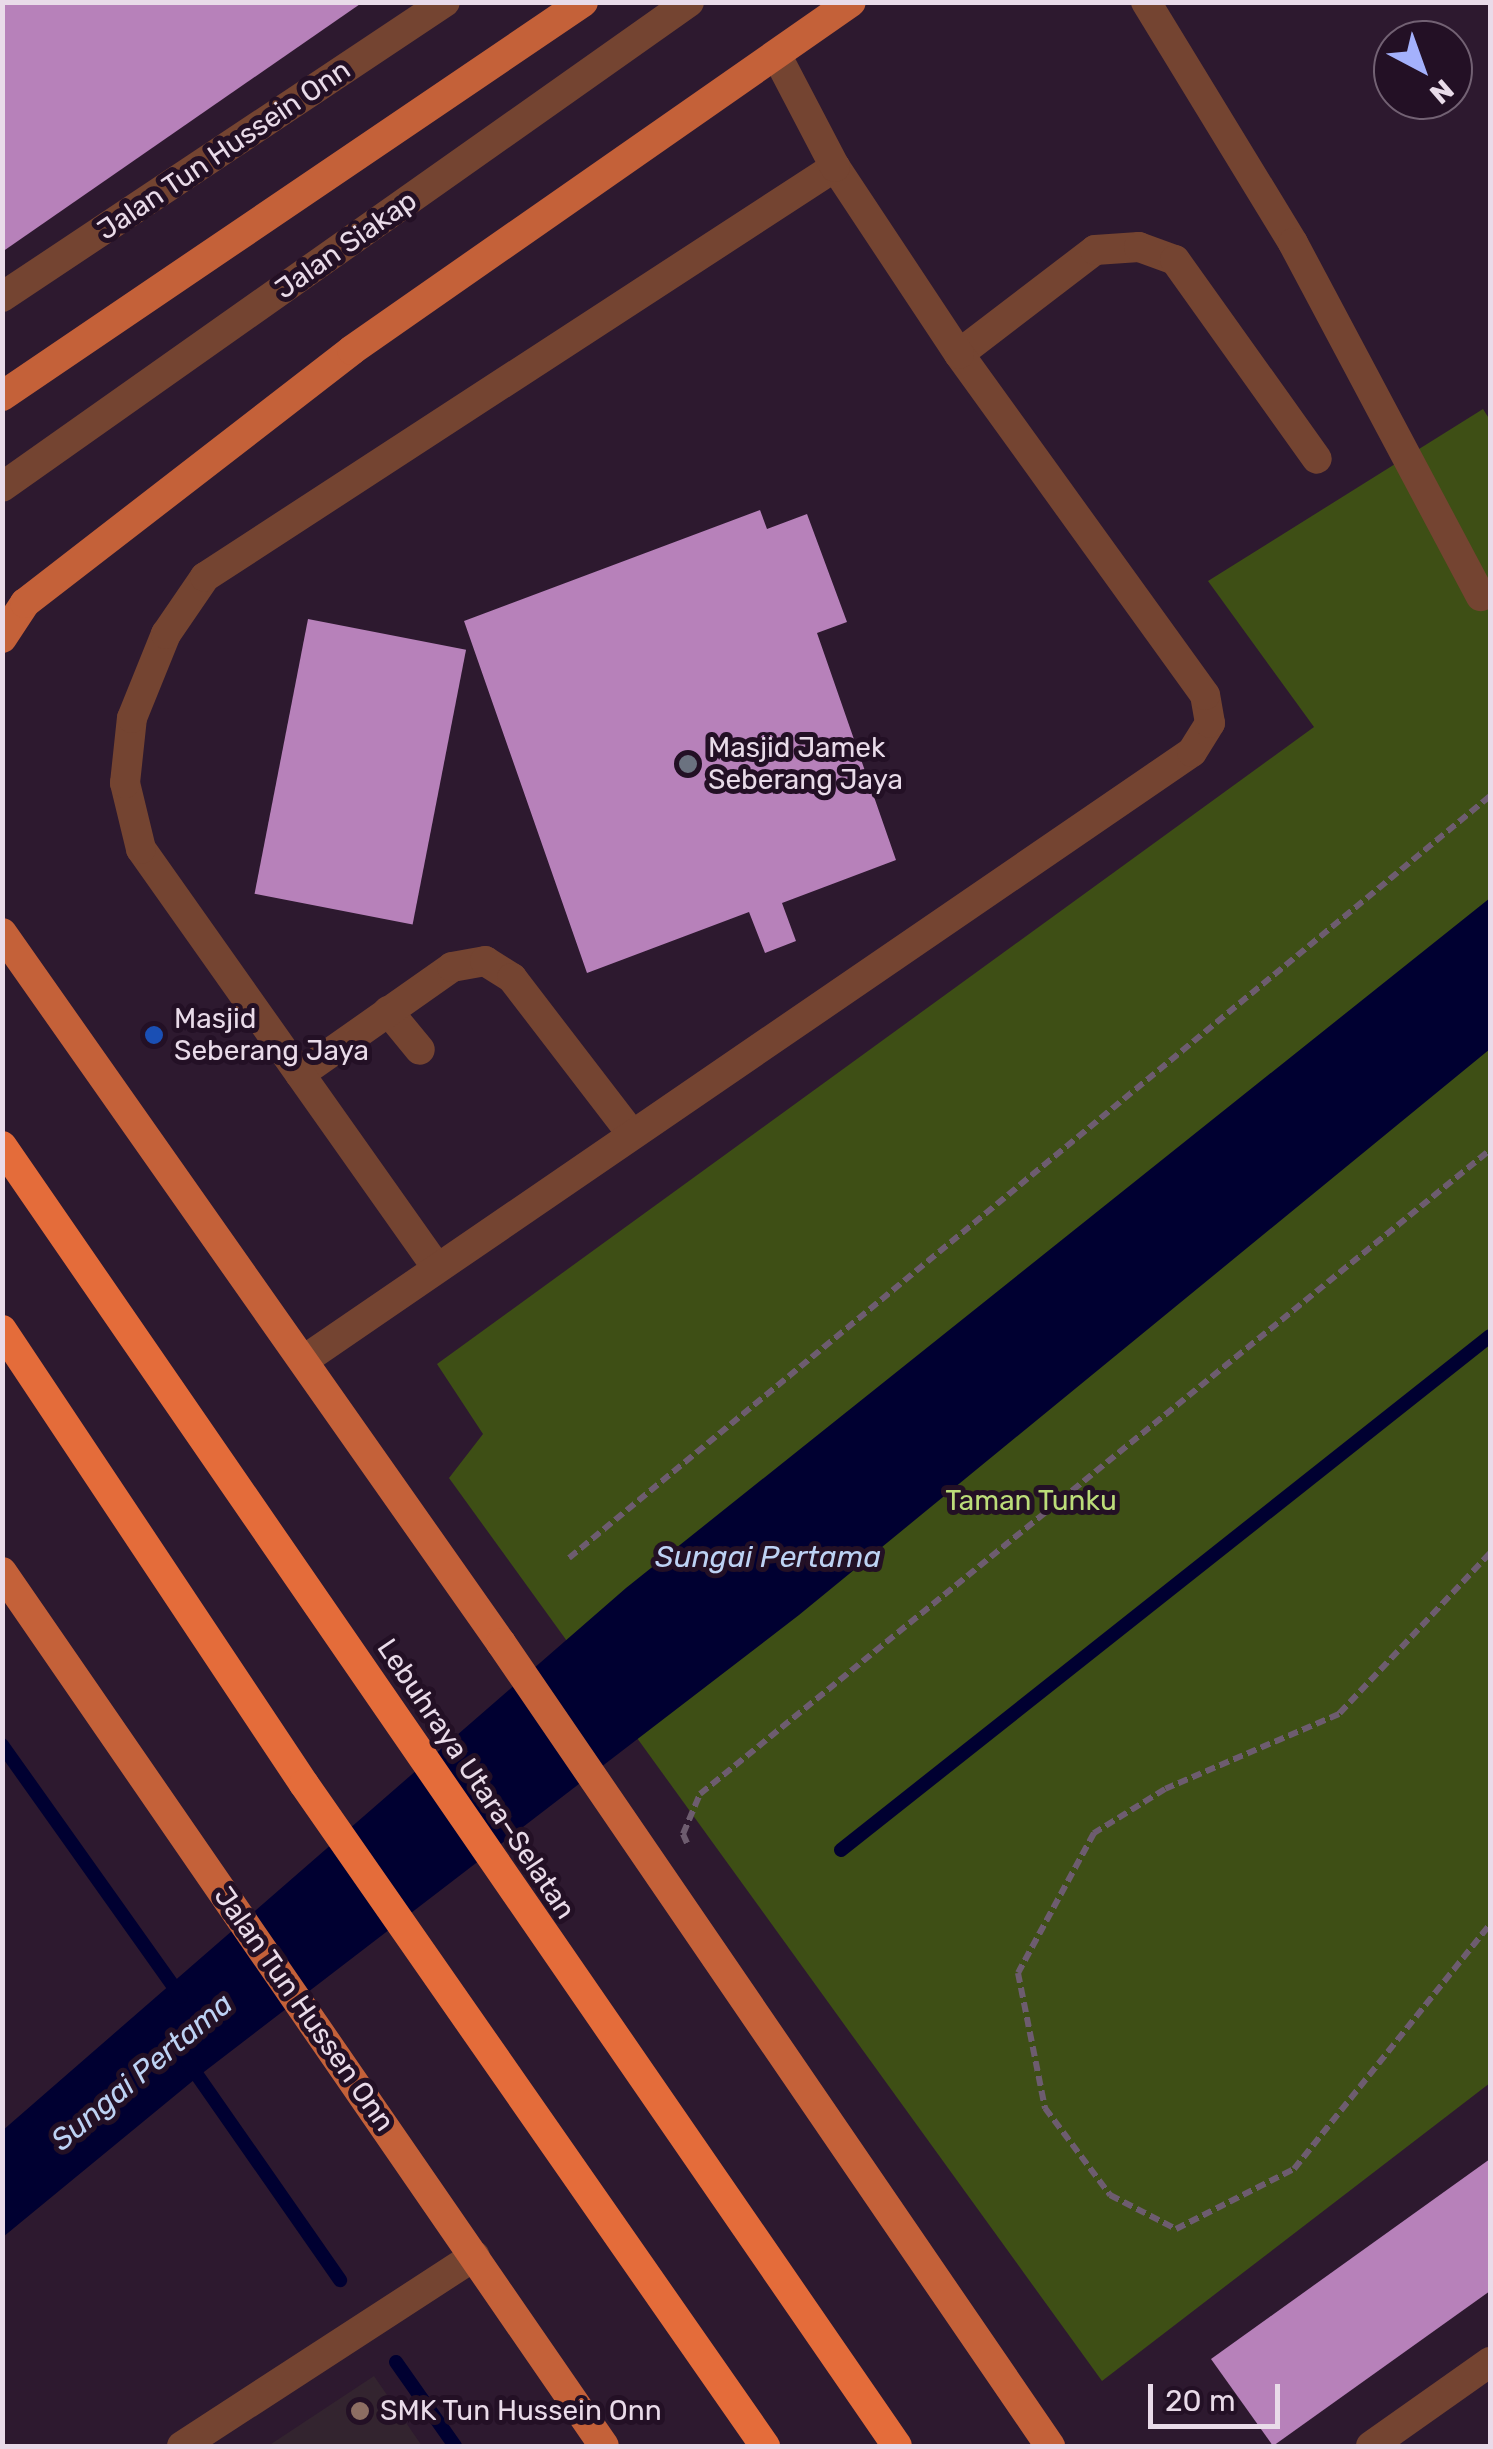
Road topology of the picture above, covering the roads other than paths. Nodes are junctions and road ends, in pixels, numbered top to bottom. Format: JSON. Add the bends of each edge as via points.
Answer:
{"nodes":[{"id":1,"x":445,"y":2,"type":"edge"},
{"id":2,"x":583,"y":2,"type":"edge"},
{"id":3,"x":689,"y":2,"type":"edge"},
{"id":4,"x":851,"y":2,"type":"edge"},
{"id":5,"x":1146,"y":2,"type":"edge"},
{"id":6,"x":778,"y":60,"type":"junction"},
{"id":7,"x":836,"y":167,"type":"junction"},
{"id":8,"x":2,"y":297,"type":"edge"},
{"id":9,"x":959,"y":354,"type":"junction"},
{"id":10,"x":2,"y":396,"type":"edge"},
{"id":11,"x":1317,"y":459,"type":"dead end"},
{"id":12,"x":2,"y":487,"type":"edge"},
{"id":13,"x":1481,"y":596,"type":"dead end"},
{"id":14,"x":14,"y":602,"type":"edge"},
{"id":15,"x":2,"y":638,"type":"edge"},
{"id":16,"x":2,"y":933,"type":"edge"},
{"id":17,"x":388,"y":1010,"type":"junction"},
{"id":18,"x":420,"y":1050,"type":"dead end"},
{"id":19,"x":300,"y":1074,"type":"junction"},
{"id":20,"x":631,"y":1133,"type":"junction"},
{"id":21,"x":2,"y":1146,"type":"edge"},
{"id":22,"x":438,"y":1268,"type":"junction"},
{"id":23,"x":2,"y":1330,"type":"edge"},
{"id":24,"x":304,"y":1360,"type":"junction"},
{"id":25,"x":2,"y":1572,"type":"edge"},
{"id":26,"x":476,"y":2256,"type":"junction"},
{"id":27,"x":1490,"y":2362,"type":"edge"},
{"id":28,"x":182,"y":2446,"type":"edge"},
{"id":29,"x":604,"y":2446,"type":"edge"},
{"id":30,"x":765,"y":2446,"type":"edge"},
{"id":31,"x":897,"y":2446,"type":"edge"},
{"id":32,"x":1050,"y":2446,"type":"edge"},
{"id":33,"x":1370,"y":2446,"type":"edge"}],
"edges":[{"from":1,"to":8,"type":"street","name":"Jalan Tun Hussein Onn"},
{"from":2,"to":10,"type":"main road"},
{"from":3,"to":12,"type":"street","name":"Jalan Siakap"},
{"from":4,"to":6,"type":"main road"},
{"from":5,"to":13,"type":"street","via":[[1293,243]]},
{"from":6,"to":7,"type":"street"},
{"from":6,"to":14,"type":"main road","via":[[352,350]]},
{"from":7,"to":9,"type":"street"},
{"from":7,"to":19,"type":"street","via":[[205,577],[166,634],[132,718],[125,783],[141,849]]},
{"from":9,"to":11,"type":"street","via":[[1095,250],[1138,247],[1175,260]]},
{"from":9,"to":20,"type":"street","via":[[1205,695],[1210,723],[1192,752]]},
{"from":14,"to":15,"type":"main road"},
{"from":16,"to":24,"type":"main road"},
{"from":17,"to":18,"type":"street"},
{"from":17,"to":19,"type":"street"},
{"from":17,"to":20,"type":"street","via":[[452,967],[485,961],[512,978]]},
{"from":19,"to":22,"type":"street"},
{"from":20,"to":22,"type":"street"},
{"from":21,"to":31,"type":"highway","name":"Lebuhraya Utara–Selatan"},
{"from":22,"to":24,"type":"street"},
{"from":23,"to":30,"type":"highway","via":[[304,1784]]},
{"from":24,"to":32,"type":"main road"},
{"from":25,"to":26,"type":"main road","name":"Jalan Tun Hussen Onn"},
{"from":26,"to":28,"type":"street"},
{"from":26,"to":29,"type":"main road","name":"Jalan Tun Hussen Onn"},
{"from":27,"to":33,"type":"street"}]}
